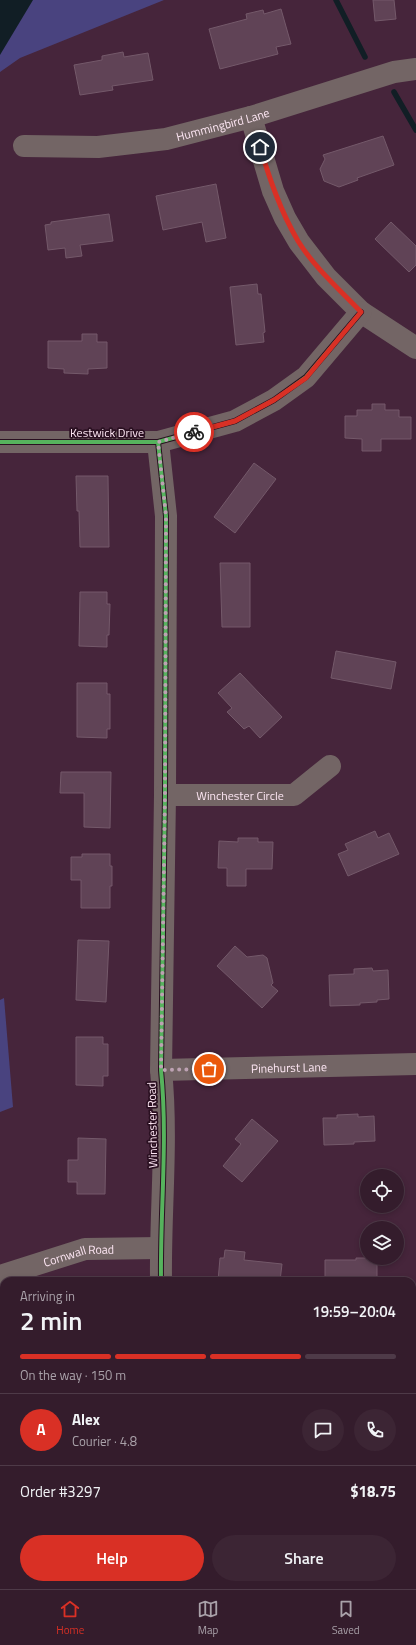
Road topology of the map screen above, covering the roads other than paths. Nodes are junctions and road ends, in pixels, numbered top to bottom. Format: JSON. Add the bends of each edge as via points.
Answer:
{"nodes":[{"id":1,"x":416,"y":69,"type":"edge"},
{"id":2,"x":251,"y":117,"type":"junction"},
{"id":3,"x":24,"y":146,"type":"dead end"},
{"id":4,"x":361,"y":312,"type":"junction"},
{"id":5,"x":416,"y":348,"type":"edge"},
{"id":6,"x":0,"y":442,"type":"edge"},
{"id":7,"x":158,"y":442,"type":"junction"},
{"id":8,"x":330,"y":766,"type":"dead end"},
{"id":9,"x":165,"y":795,"type":"junction"},
{"id":10,"x":416,"y":1064,"type":"edge"},
{"id":11,"x":161,"y":1070,"type":"junction"},
{"id":12,"x":160,"y":1248,"type":"junction"},
{"id":13,"x":0,"y":1276,"type":"edge"},
{"id":14,"x":161,"y":1277,"type":"edge"}],
"edges":[{"from":1,"to":2,"type":"street","name":"Hummingbird Lane","via":[[394,72]]},
{"from":2,"to":3,"type":"street","name":"Hummingbird Lane","via":[[166,139],[98,147]]},
{"from":2,"to":4,"type":"street","via":[[273,191],[299,242],[326,277]]},
{"from":4,"to":5,"type":"street"},
{"from":4,"to":7,"type":"street","name":"Kestwick Drive","via":[[306,378],[274,400],[235,421]]},
{"from":6,"to":7,"type":"street","name":"Kestwick Drive"},
{"from":7,"to":9,"type":"street","name":"Winchester Road","via":[[166,516]]},
{"from":8,"to":9,"type":"street","name":"Winchester Circle","via":[[294,795]]},
{"from":9,"to":11,"type":"street","name":"Winchester Road"},
{"from":10,"to":11,"type":"street","name":"Pinehurst Lane"},
{"from":11,"to":12,"type":"street","name":"Winchester Road","via":[[163,1211]]},
{"from":12,"to":13,"type":"street","name":"Cornwall Road","via":[[85,1249]]},
{"from":12,"to":14,"type":"street","name":"Winchester Road"}]}
